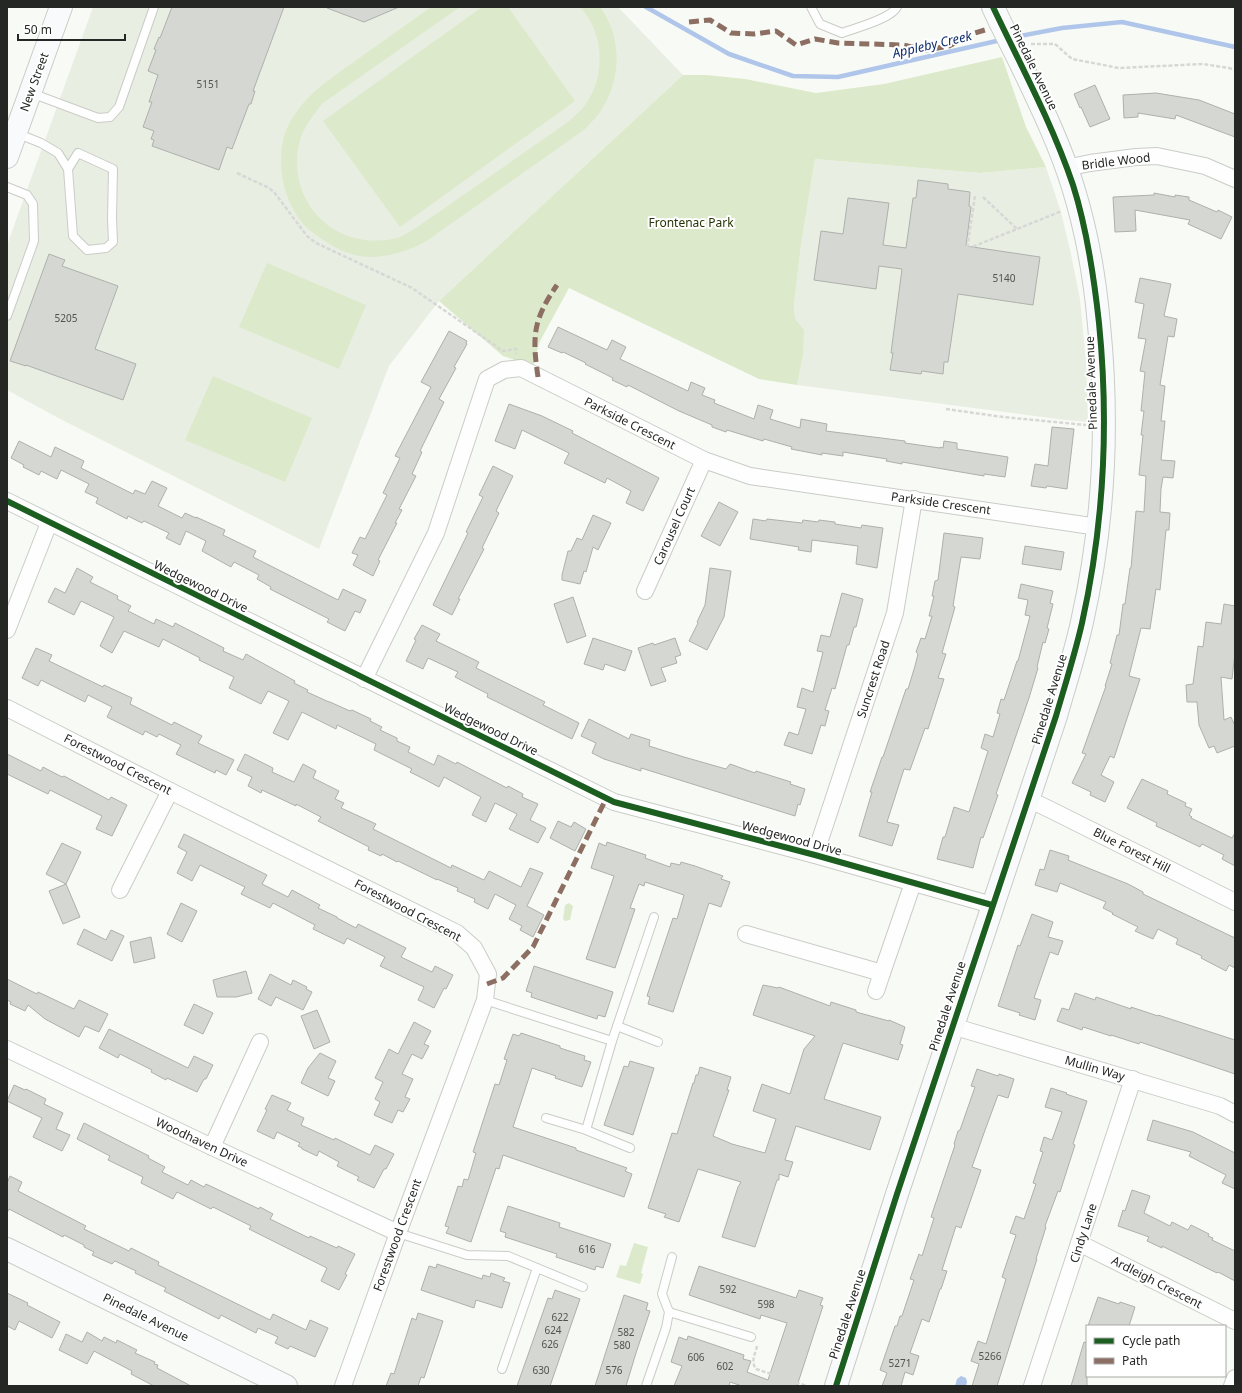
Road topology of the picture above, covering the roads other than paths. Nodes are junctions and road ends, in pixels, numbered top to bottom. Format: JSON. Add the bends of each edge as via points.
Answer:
{"nodes":[{"id":1,"x":61,"y":7,"type":"edge"},
{"id":2,"x":154,"y":7,"type":"edge"},
{"id":3,"x":811,"y":7,"type":"edge"},
{"id":4,"x":897,"y":7,"type":"edge"},
{"id":5,"x":996,"y":14,"type":"edge"},
{"id":6,"x":30,"y":93,"type":"junction"},
{"id":7,"x":16,"y":133,"type":"junction"},
{"id":8,"x":7,"y":156,"type":"edge"},
{"id":9,"x":1066,"y":168,"type":"junction"},
{"id":10,"x":68,"y":169,"type":"junction"},
{"id":11,"x":1235,"y":179,"type":"edge"},
{"id":12,"x":7,"y":187,"type":"edge"},
{"id":13,"x":7,"y":316,"type":"edge"},
{"id":14,"x":704,"y":460,"type":"junction"},
{"id":15,"x":914,"y":499,"type":"junction"},
{"id":16,"x":7,"y":501,"type":"edge"},
{"id":17,"x":49,"y":523,"type":"junction"},
{"id":18,"x":1098,"y":526,"type":"junction"},
{"id":19,"x":644,"y":591,"type":"dead end"},
{"id":20,"x":7,"y":630,"type":"edge"},
{"id":21,"x":364,"y":678,"type":"junction"},
{"id":22,"x":7,"y":708,"type":"edge"},
{"id":23,"x":170,"y":791,"type":"junction"},
{"id":24,"x":1028,"y":799,"type":"junction"},
{"id":25,"x":815,"y":855,"type":"junction"},
{"id":26,"x":913,"y":883,"type":"junction"},
{"id":27,"x":120,"y":890,"type":"dead end"},
{"id":28,"x":1235,"y":902,"type":"edge"},
{"id":29,"x":992,"y":906,"type":"junction"},
{"id":30,"x":654,"y":917,"type":"dead end"},
{"id":31,"x":746,"y":934,"type":"dead end"},
{"id":32,"x":882,"y":973,"type":"junction"},
{"id":33,"x":876,"y":992,"type":"dead end"},
{"id":34,"x":485,"y":1000,"type":"junction"},
{"id":35,"x":617,"y":1026,"type":"junction"},
{"id":36,"x":952,"y":1026,"type":"junction"},
{"id":37,"x":612,"y":1041,"type":"junction"},
{"id":38,"x":260,"y":1042,"type":"dead end"},
{"id":39,"x":658,"y":1042,"type":"dead end"},
{"id":40,"x":7,"y":1049,"type":"edge"},
{"id":41,"x":1133,"y":1079,"type":"junction"},
{"id":42,"x":1235,"y":1114,"type":"edge"},
{"id":43,"x":546,"y":1118,"type":"dead end"},
{"id":44,"x":586,"y":1130,"type":"junction"},
{"id":45,"x":212,"y":1147,"type":"junction"},
{"id":46,"x":630,"y":1148,"type":"dead end"},
{"id":47,"x":398,"y":1233,"type":"junction"},
{"id":48,"x":1080,"y":1243,"type":"junction"},
{"id":49,"x":7,"y":1248,"type":"edge"},
{"id":50,"x":672,"y":1257,"type":"dead end"},
{"id":51,"x":537,"y":1268,"type":"junction"},
{"id":52,"x":583,"y":1287,"type":"dead end"},
{"id":53,"x":669,"y":1312,"type":"junction"},
{"id":54,"x":1235,"y":1321,"type":"edge"},
{"id":55,"x":751,"y":1337,"type":"road end"},
{"id":56,"x":502,"y":1369,"type":"dead end"},
{"id":57,"x":1235,"y":1378,"type":"edge"},
{"id":58,"x":286,"y":1386,"type":"edge"},
{"id":59,"x":343,"y":1386,"type":"edge"},
{"id":60,"x":646,"y":1386,"type":"edge"},
{"id":61,"x":836,"y":1386,"type":"edge"},
{"id":62,"x":1032,"y":1386,"type":"edge"},
{"id":63,"x":1232,"y":1386,"type":"edge"}],
"edges":[{"from":1,"to":6,"type":"street","name":"New Street"},
{"from":2,"to":6,"type":"lane","via":[[119,107],[110,117],[98,118]]},
{"from":3,"to":4,"type":"lane","via":[[820,24],[842,33],[885,17]]},
{"from":5,"to":9,"type":"street","name":"Pinedale Avenue","bridge":true,"via":[[1052,131]]},
{"from":6,"to":7,"type":"street","name":"New Street"},
{"from":7,"to":8,"type":"street","name":"New Street"},
{"from":7,"to":10,"type":"lane","via":[[58,153]]},
{"from":9,"to":11,"type":"street","name":"Bridle Wood","via":[[1157,156],[1205,166]]},
{"from":9,"to":18,"type":"street","name":"Pinedale Avenue","via":[[1084,226],[1098,312],[1103,364],[1104,465]]},
{"from":10,"to":10,"type":"lane","via":[[73,236],[88,250],[106,248],[113,242],[114,169],[78,153]]},
{"from":12,"to":13,"type":"lane","via":[[26,195],[33,204],[34,241]]},
{"from":14,"to":15,"type":"street","name":"Parkside Crescent","via":[[750,476]]},
{"from":14,"to":19,"type":"street","name":"Carousel Court"},
{"from":14,"to":21,"type":"street","name":"Parkside Crescent","via":[[521,368],[504,370],[487,379],[436,534]]},
{"from":15,"to":18,"type":"street","name":"Parkside Crescent"},
{"from":15,"to":25,"type":"street","name":"Suncrest Road","via":[[895,613]]},
{"from":16,"to":17,"type":"street","name":"Wedgewood Drive"},
{"from":17,"to":20,"type":"street"},
{"from":17,"to":21,"type":"street","name":"Wedgewood Drive"},
{"from":18,"to":24,"type":"street","name":"Pinedale Avenue","via":[[1089,589],[1073,660]]},
{"from":21,"to":25,"type":"street","name":"Wedgewood Drive","via":[[614,802]]},
{"from":22,"to":23,"type":"street","name":"Forestwood Crescent"},
{"from":23,"to":27,"type":"street"},
{"from":23,"to":34,"type":"street","name":"Forestwood Crescent","via":[[457,933],[474,948],[488,974]]},
{"from":24,"to":28,"type":"street","name":"Blue Forest Hill"},
{"from":24,"to":29,"type":"street","name":"Pinedale Avenue"},
{"from":25,"to":26,"type":"street","name":"Wedgewood Drive"},
{"from":26,"to":29,"type":"street","name":"Wedgewood Drive"},
{"from":26,"to":32,"type":"street"},
{"from":29,"to":36,"type":"street","name":"Pinedale Avenue"},
{"from":30,"to":35,"type":"lane"},
{"from":31,"to":32,"type":"street"},
{"from":32,"to":33,"type":"street"},
{"from":34,"to":37,"type":"lane"},
{"from":34,"to":47,"type":"street","name":"Forestwood Crescent"},
{"from":35,"to":37,"type":"lane"},
{"from":35,"to":39,"type":"lane"},
{"from":36,"to":41,"type":"street","name":"Mullin Way"},
{"from":36,"to":61,"type":"street","name":"Pinedale Avenue"},
{"from":37,"to":44,"type":"lane"},
{"from":38,"to":45,"type":"street"},
{"from":40,"to":45,"type":"street","name":"Woodhaven Drive"},
{"from":41,"to":42,"type":"street","name":"Mullin Way","via":[[1220,1106]]},
{"from":41,"to":48,"type":"street","name":"Cindy Lane"},
{"from":43,"to":44,"type":"lane"},
{"from":44,"to":46,"type":"lane"},
{"from":45,"to":47,"type":"street","name":"Woodhaven Drive"},
{"from":47,"to":51,"type":"lane","via":[[467,1254],[508,1256]]},
{"from":47,"to":59,"type":"street","name":"Forestwood Crescent"},
{"from":48,"to":54,"type":"street","name":"Ardleigh Crescent"},
{"from":48,"to":62,"type":"street","name":"Cindy Lane"},
{"from":49,"to":58,"type":"street","name":"Pinedale Avenue"},
{"from":50,"to":53,"type":"lane","via":[[662,1294]]},
{"from":51,"to":52,"type":"lane"},
{"from":51,"to":56,"type":"lane"},
{"from":53,"to":55,"type":"lane"},
{"from":53,"to":60,"type":"lane"},
{"from":57,"to":63,"type":"street"}]}
